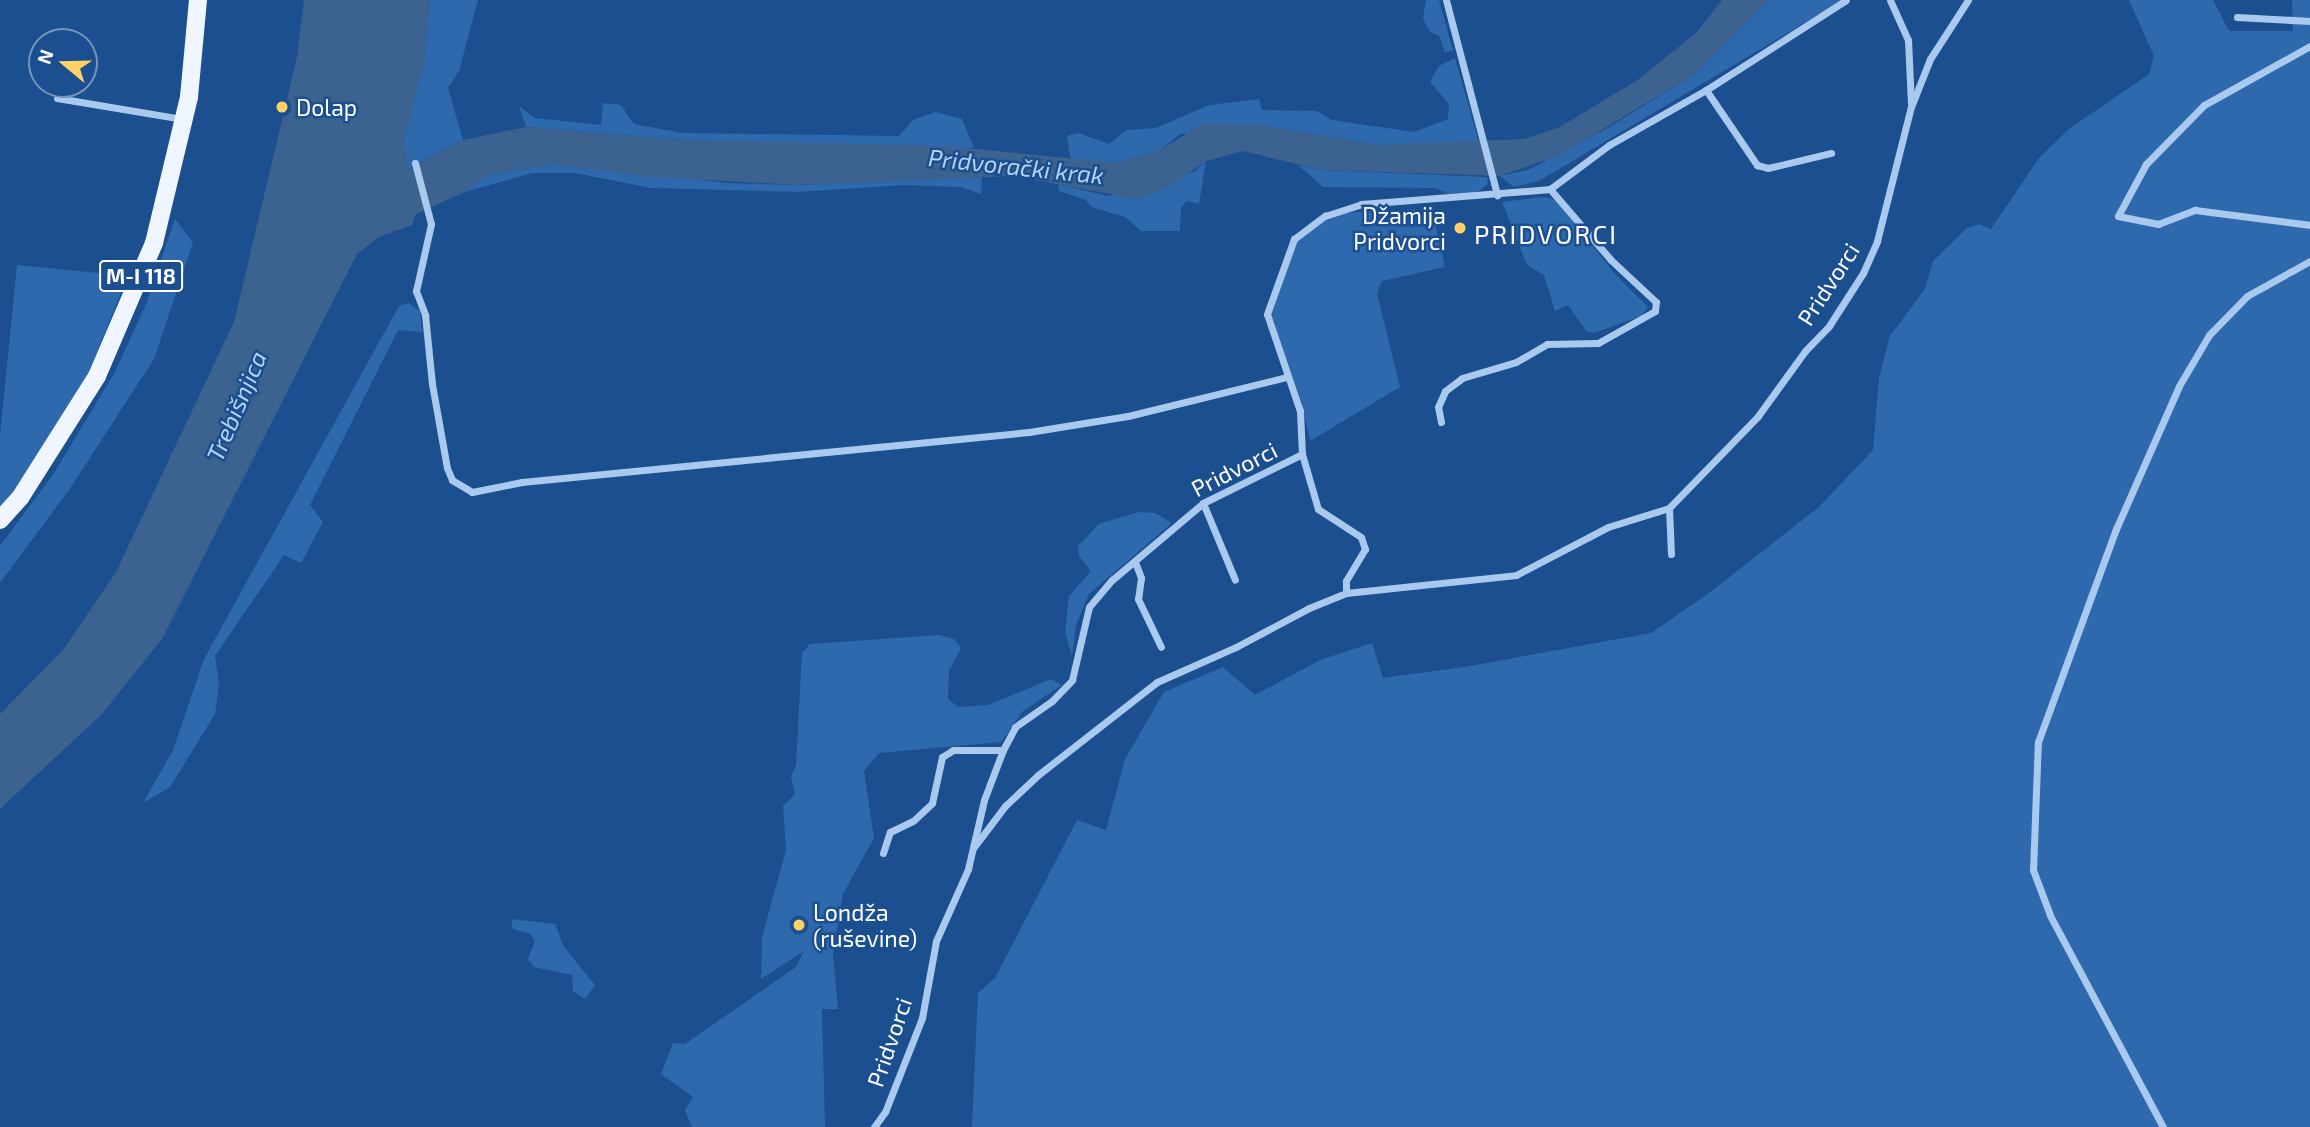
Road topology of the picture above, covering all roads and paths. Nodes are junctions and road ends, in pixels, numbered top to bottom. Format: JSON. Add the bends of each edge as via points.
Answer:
{"nodes":[{"id":1,"x":198,"y":0,"type":"edge"},
{"id":2,"x":1446,"y":0,"type":"edge"},
{"id":3,"x":1846,"y":0,"type":"edge"},
{"id":4,"x":1889,"y":0,"type":"edge"},
{"id":5,"x":1968,"y":0,"type":"edge"},
{"id":6,"x":2237,"y":17,"type":"dead end"},
{"id":7,"x":2310,"y":20,"type":"edge"},
{"id":8,"x":2310,"y":46,"type":"edge"},
{"id":9,"x":1706,"y":90,"type":"junction"},
{"id":10,"x":57,"y":98,"type":"dead end"},
{"id":11,"x":1911,"y":107,"type":"junction"},
{"id":12,"x":183,"y":119,"type":"junction"},
{"id":13,"x":1831,"y":153,"type":"dead end"},
{"id":14,"x":415,"y":163,"type":"dead end"},
{"id":15,"x":1550,"y":189,"type":"junction"},
{"id":16,"x":1497,"y":195,"type":"junction"},
{"id":17,"x":2310,"y":225,"type":"edge"},
{"id":18,"x":2310,"y":261,"type":"edge"},
{"id":19,"x":1287,"y":377,"type":"junction"},
{"id":20,"x":1441,"y":422,"type":"dead end"},
{"id":21,"x":1302,"y":454,"type":"junction"},
{"id":22,"x":1203,"y":503,"type":"junction"},
{"id":23,"x":1670,"y":508,"type":"junction"},
{"id":24,"x":0,"y":520,"type":"edge"},
{"id":25,"x":1671,"y":554,"type":"dead end"},
{"id":26,"x":1135,"y":562,"type":"junction"},
{"id":27,"x":1235,"y":580,"type":"dead end"},
{"id":28,"x":1346,"y":593,"type":"junction"},
{"id":29,"x":1161,"y":647,"type":"dead end"},
{"id":30,"x":1003,"y":750,"type":"junction"},
{"id":31,"x":974,"y":848,"type":"junction"},
{"id":32,"x":883,"y":853,"type":"dead end"},
{"id":33,"x":874,"y":1127,"type":"edge"},
{"id":34,"x":2163,"y":1127,"type":"edge"}],
"edges":[{"from":1,"to":12,"type":"main road","number":"M-I 118"},
{"from":2,"to":16,"type":"street"},
{"from":3,"to":9,"type":"street"},
{"from":4,"to":11,"type":"street","via":[[1908,40]]},
{"from":5,"to":11,"type":"street","name":"Pridvorci","via":[[1930,59]]},
{"from":6,"to":7,"type":"street"},
{"from":8,"to":17,"type":"street","via":[[2204,105],[2146,164],[2118,216],[2158,224],[2195,210]]},
{"from":9,"to":13,"type":"street","via":[[1757,165],[1768,167]]},
{"from":9,"to":15,"type":"street","via":[[1609,145]]},
{"from":10,"to":12,"type":"street"},
{"from":11,"to":23,"type":"street","name":"Pridvorci","via":[[1877,241],[1863,273],[1829,326],[1758,415]]},
{"from":12,"to":24,"type":"main road","number":"M-I 118","via":[[154,243],[123,321],[97,376],[20,498]]},
{"from":14,"to":19,"type":"street","via":[[431,224],[416,291],[425,316],[447,468],[452,480],[472,492],[522,482],[1029,432],[1128,416]]},
{"from":15,"to":16,"type":"street","name":"Pridvorci"},
{"from":15,"to":20,"type":"street","via":[[1611,260],[1656,302],[1656,312],[1598,343],[1547,344],[1516,362],[1462,378],[1445,391],[1438,407]]},
{"from":16,"to":19,"type":"street","name":"Pridvorci","via":[[1343,207],[1305,228],[1284,261],[1266,314]]},
{"from":18,"to":34,"type":"street","via":[[2247,296],[2209,335],[2179,386],[2116,529],[2038,743],[2033,870],[2050,915]]},
{"from":19,"to":21,"type":"street","name":"Pridvorci","via":[[1300,411]]},
{"from":21,"to":22,"type":"street","name":"Pridvorci"},
{"from":21,"to":28,"type":"street","via":[[1318,509],[1361,537],[1365,549],[1346,581]]},
{"from":22,"to":26,"type":"street","name":"Pridvorci"},
{"from":22,"to":27,"type":"street"},
{"from":23,"to":25,"type":"street"},
{"from":23,"to":28,"type":"street","name":"Pridvorci","via":[[1608,527],[1517,575]]},
{"from":26,"to":29,"type":"street","via":[[1141,578],[1138,599]]},
{"from":26,"to":30,"type":"street","name":"Pridvorci","via":[[1089,607],[1072,680],[1015,727]]},
{"from":28,"to":31,"type":"street","name":"Pridvorci","via":[[1157,682],[1038,775],[1006,806]]},
{"from":30,"to":31,"type":"street","name":"Pridvorci","via":[[984,800]]},
{"from":30,"to":32,"type":"street","via":[[953,750],[942,757],[932,803],[913,821],[890,832]]},
{"from":31,"to":33,"type":"street","name":"Pridvorci","via":[[936,941],[922,1018],[885,1112]]}]}
